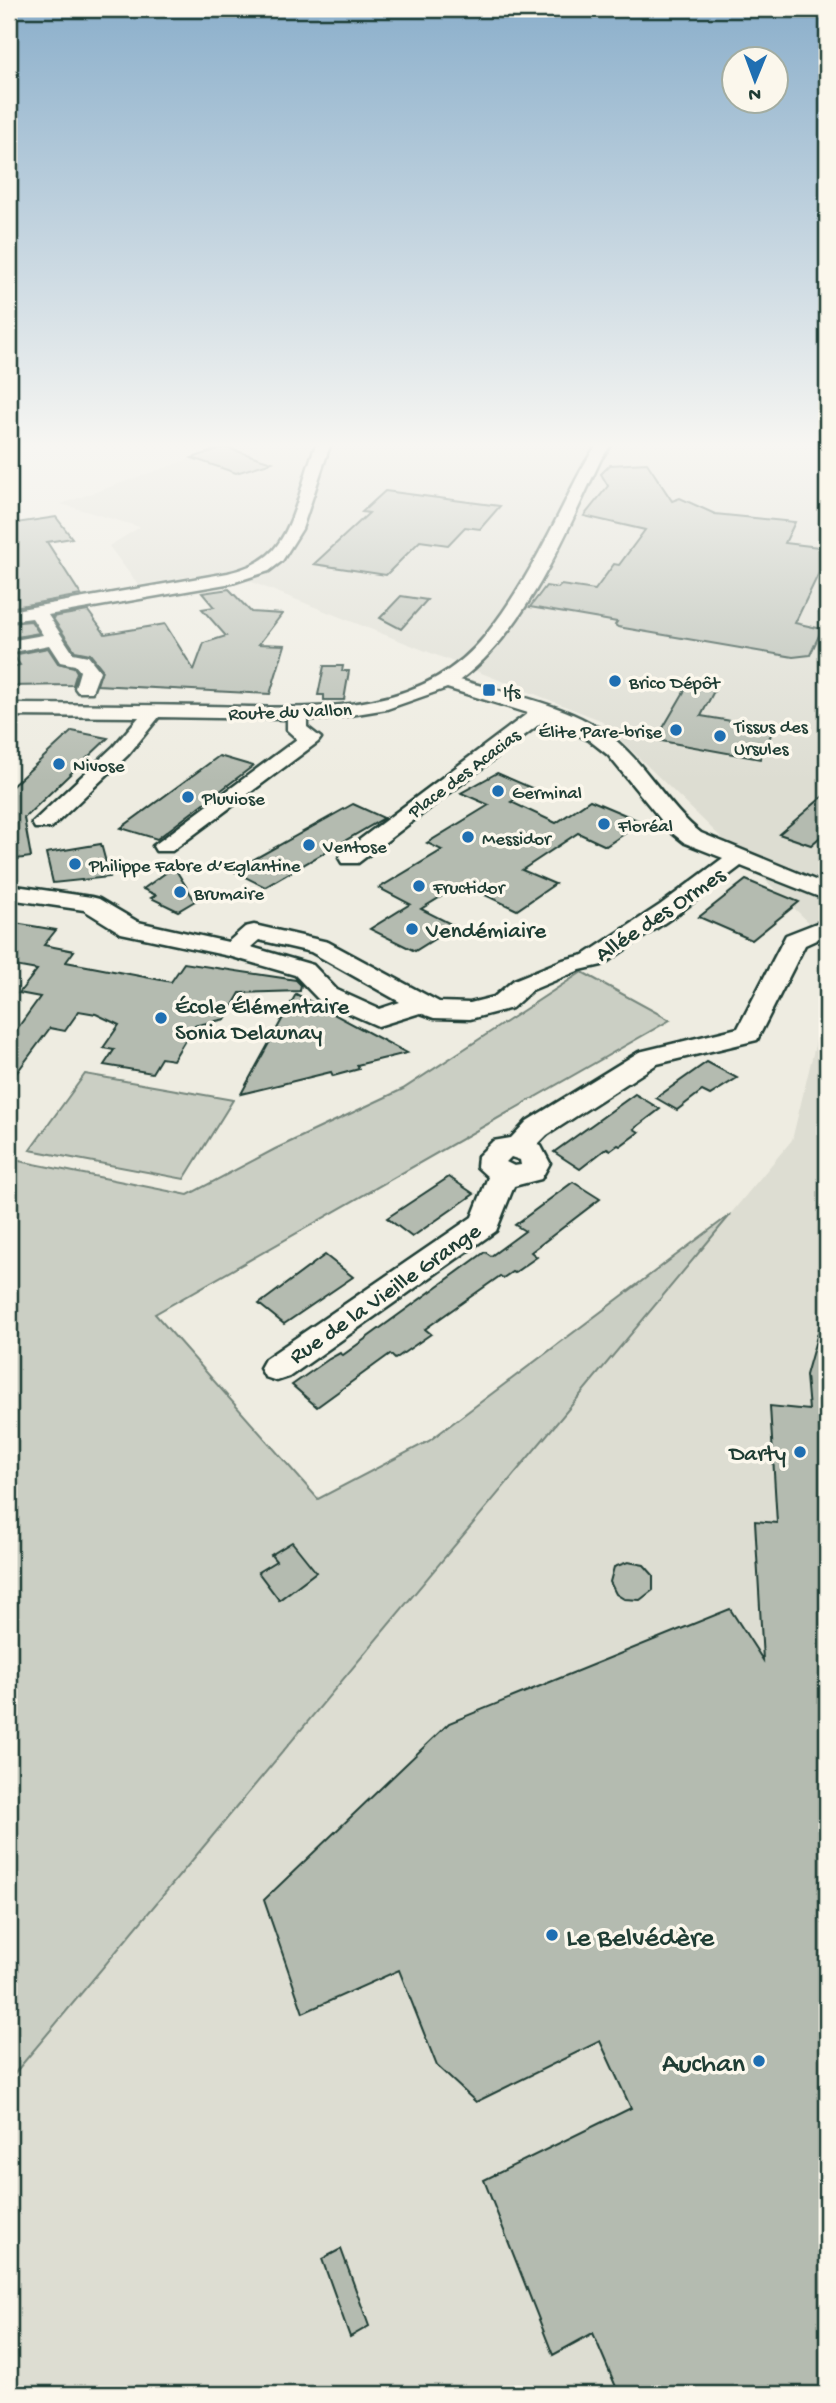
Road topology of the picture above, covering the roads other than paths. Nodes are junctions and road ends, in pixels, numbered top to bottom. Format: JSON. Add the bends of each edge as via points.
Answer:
{"nodes":[{"id":1,"x":276,"y":557,"type":"edge"},
{"id":2,"x":544,"y":557,"type":"edge"},
{"id":3,"x":37,"y":612,"type":"junction"},
{"id":4,"x":9,"y":616,"type":"edge"},
{"id":5,"x":55,"y":638,"type":"junction"},
{"id":6,"x":9,"y":647,"type":"edge"},
{"id":7,"x":446,"y":682,"type":"junction"},
{"id":8,"x":85,"y":688,"type":"dead end"},
{"id":9,"x":9,"y":710,"type":"edge"},
{"id":10,"x":153,"y":711,"type":"junction"},
{"id":11,"x":543,"y":712,"type":"junction"},
{"id":12,"x":297,"y":714,"type":"junction"},
{"id":13,"x":43,"y":823,"type":"dead end"},
{"id":14,"x":164,"y":846,"type":"dead end"},
{"id":15,"x":739,"y":857,"type":"junction"},
{"id":16,"x":351,"y":858,"type":"dead end"},
{"id":17,"x":9,"y":892,"type":"edge"},
{"id":18,"x":827,"y":893,"type":"edge"},
{"id":19,"x":827,"y":926,"type":"edge"},
{"id":20,"x":233,"y":950,"type":"junction"},
{"id":21,"x":423,"y":1003,"type":"junction"},
{"id":22,"x":277,"y":1368,"type":"dead end"}],
"edges":[{"from":1,"to":3,"type":"street","via":[[264,567],[232,578]]},
{"from":2,"to":7,"type":"street","name":"Route du Vallon","via":[[480,653]]},
{"from":3,"to":4,"type":"street"},
{"from":3,"to":5,"type":"street"},
{"from":5,"to":6,"type":"street"},
{"from":5,"to":8,"type":"street","via":[[67,658],[81,660],[90,671]]},
{"from":7,"to":11,"type":"street"},
{"from":7,"to":12,"type":"street","name":"Route du Vallon","via":[[373,707]]},
{"from":9,"to":10,"type":"street","name":"Route du Vallon"},
{"from":10,"to":12,"type":"street","name":"Route du Vallon"},
{"from":10,"to":13,"type":"street","via":[[104,766]]},
{"from":11,"to":15,"type":"street","via":[[596,736],[615,751],[679,827],[693,838]]},
{"from":11,"to":16,"type":"street","name":"Place des Acacias"},
{"from":12,"to":14,"type":"street","via":[[297,730],[311,738]]},
{"from":15,"to":18,"type":"street"},
{"from":15,"to":21,"type":"street","name":"Allée des Ormes","via":[[593,960],[523,985],[503,1003],[470,1011],[433,1010]]},
{"from":17,"to":20,"type":"street","via":[[91,904],[130,928]]},
{"from":19,"to":22,"type":"street","name":"Rue de la Vieille Grange","via":[[795,940],[748,1034],[648,1058],[537,1128],[519,1147],[503,1148],[492,1156],[492,1167],[503,1176],[485,1223]]},
{"from":20,"to":21,"type":"street","via":[[304,970],[328,995],[378,1018]]},
{"from":20,"to":21,"type":"street","name":"Allée des Ormes","via":[[254,932],[319,947]]}]}
